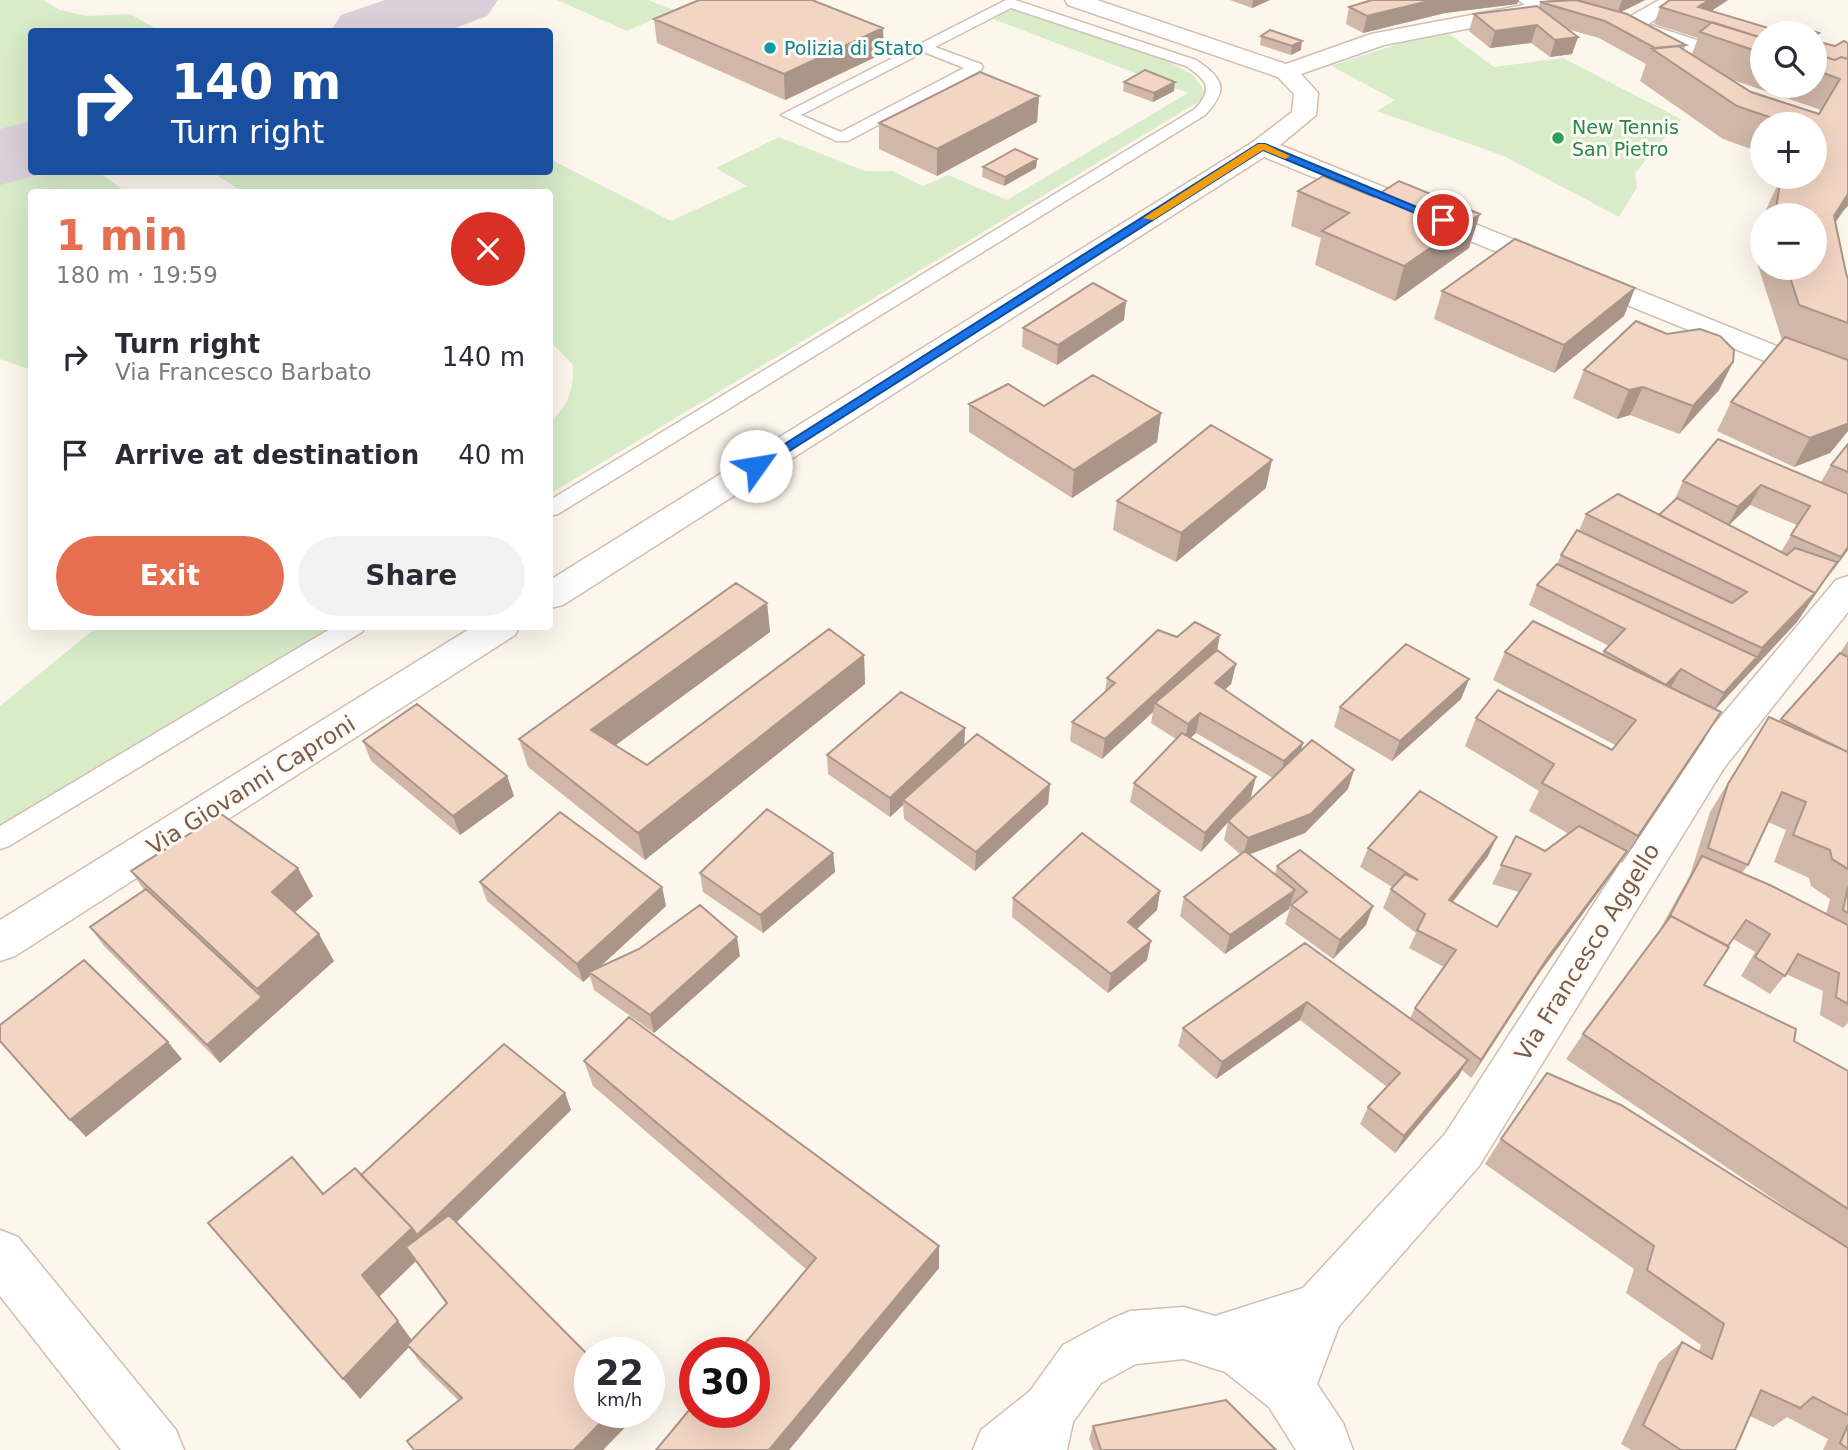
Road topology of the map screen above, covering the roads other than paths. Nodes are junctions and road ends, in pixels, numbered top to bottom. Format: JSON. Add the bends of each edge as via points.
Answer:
{"nodes":[{"id":1,"x":1076,"y":0,"type":"edge"},
{"id":2,"x":1674,"y":0,"type":"edge"},
{"id":3,"x":1007,"y":1,"type":"edge"},
{"id":4,"x":1536,"y":4,"type":"edge"},
{"id":5,"x":1630,"y":26,"type":"junction"},
{"id":6,"x":923,"y":47,"type":"junction"},
{"id":7,"x":1750,"y":64,"type":"edge"},
{"id":8,"x":1286,"y":72,"type":"junction"},
{"id":9,"x":1262,"y":146,"type":"junction"},
{"id":10,"x":1848,"y":386,"type":"edge"},
{"id":11,"x":553,"y":507,"type":"edge"},
{"id":12,"x":1848,"y":588,"type":"edge"},
{"id":13,"x":553,"y":594,"type":"edge"},
{"id":14,"x":347,"y":630,"type":"edge"},
{"id":15,"x":496,"y":630,"type":"edge"},
{"id":16,"x":0,"y":839,"type":"edge"},
{"id":17,"x":0,"y":943,"type":"edge"},
{"id":18,"x":0,"y":1255,"type":"edge"},
{"id":19,"x":1319,"y":1309,"type":"junction"},
{"id":20,"x":1213,"y":1343,"type":"junction"},
{"id":21,"x":1288,"y":1388,"type":"junction"},
{"id":22,"x":1044,"y":1430,"type":"edge"},
{"id":23,"x":1326,"y":1448,"type":"edge"},
{"id":24,"x":156,"y":1450,"type":"edge"},
{"id":25,"x":1001,"y":1450,"type":"edge"}],
"edges":[{"from":1,"to":8,"type":"street"},
{"from":2,"to":5,"type":"street"},
{"from":3,"to":6,"type":"lane"},
{"from":3,"to":11,"type":"lane","via":[[1191,63],[1208,74],[1215,86],[1213,99],[1200,112]]},
{"from":4,"to":5,"type":"street"},
{"from":4,"to":8,"type":"street","via":[[1379,39]]},
{"from":5,"to":7,"type":"street"},
{"from":6,"to":6,"type":"lane","via":[[886,66],[789,115],[842,138],[976,67]]},
{"from":8,"to":9,"type":"street","via":[[1306,93],[1304,115]]},
{"from":9,"to":10,"type":"street"},
{"from":9,"to":13,"type":"street"},
{"from":12,"to":19,"type":"street","name":"Via Francesco Aggello","via":[[1710,757],[1462,1150]]},
{"from":14,"to":16,"type":"lane"},
{"from":15,"to":17,"type":"street","name":"Via Giovanni Caproni"},
{"from":18,"to":24,"type":"street"},
{"from":19,"to":20,"type":"street"},
{"from":19,"to":21,"type":"street","name":"Via Francesco Aggello"},
{"from":20,"to":21,"type":"street","via":[[1240,1350]]},
{"from":20,"to":22,"type":"street","via":[[1184,1333],[1130,1338],[1082,1364]]},
{"from":21,"to":23,"type":"street"},
{"from":22,"to":25,"type":"street"}]}
